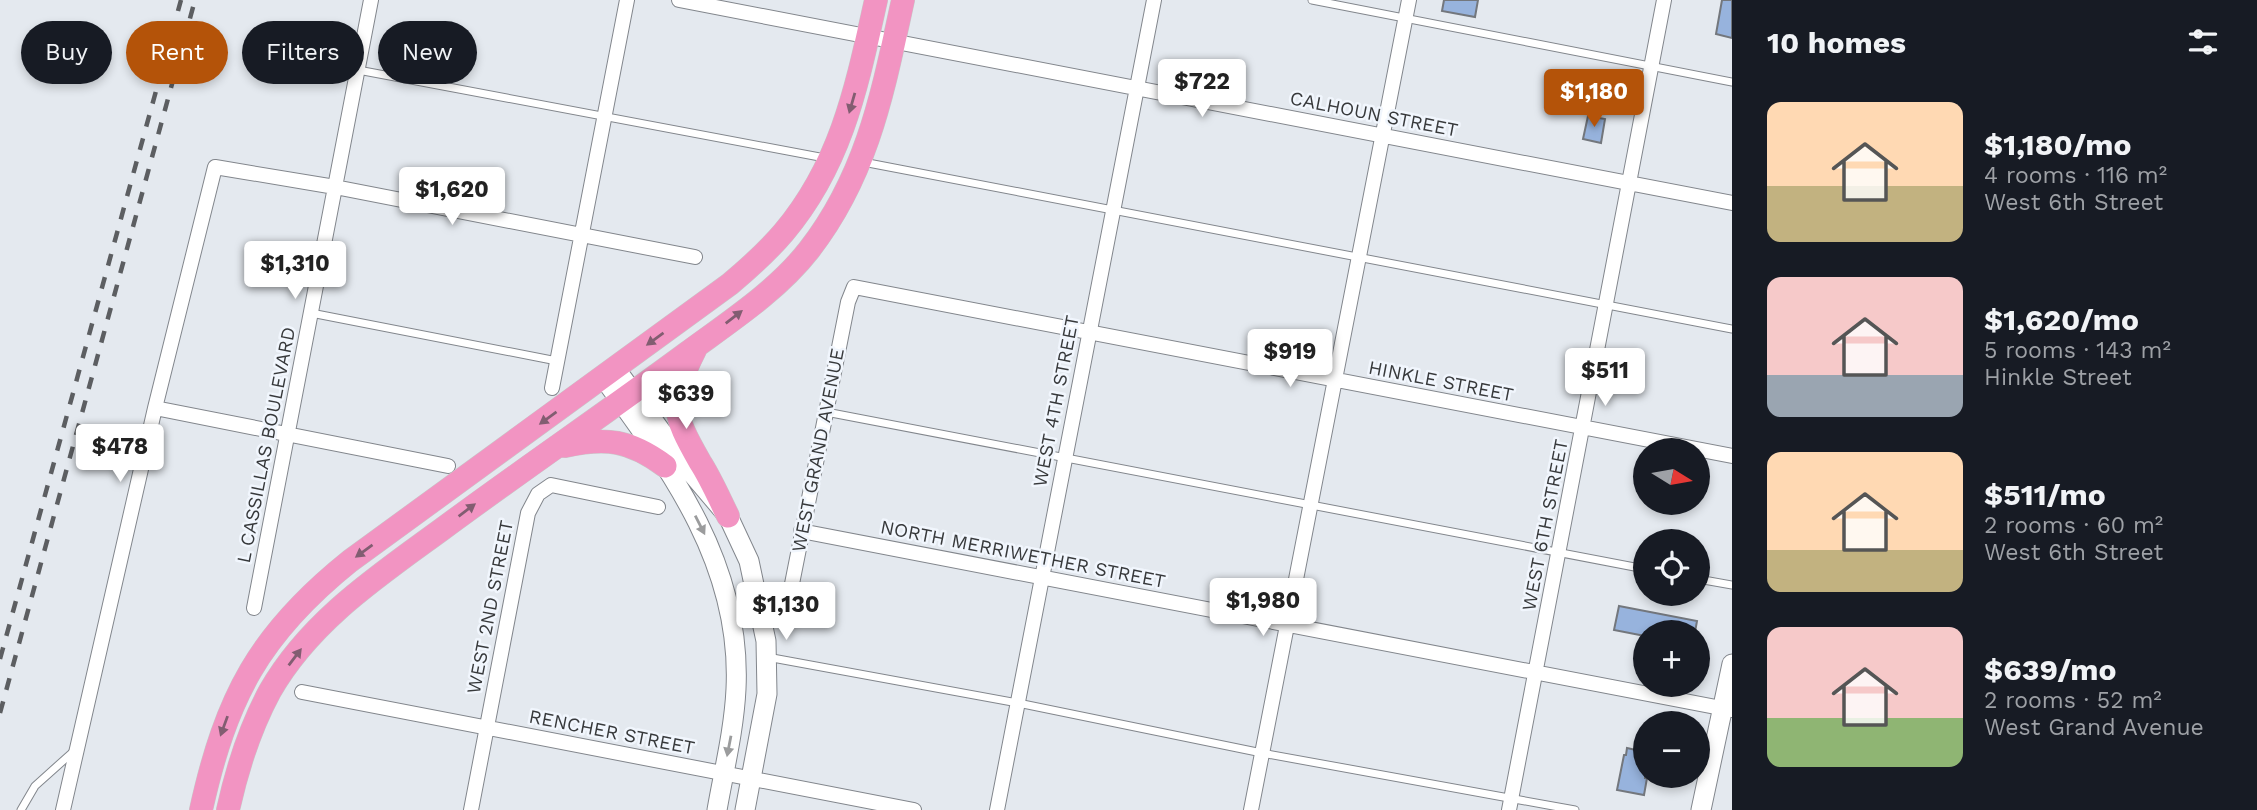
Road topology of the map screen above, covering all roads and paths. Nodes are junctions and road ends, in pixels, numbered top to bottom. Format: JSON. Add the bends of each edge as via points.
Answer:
{"nodes":[{"id":1,"x":371,"y":0,"type":"edge"},
{"id":2,"x":627,"y":0,"type":"edge"},
{"id":3,"x":679,"y":0,"type":"edge"},
{"id":4,"x":876,"y":0,"type":"edge"},
{"id":5,"x":903,"y":0,"type":"edge"},
{"id":6,"x":1154,"y":0,"type":"edge"},
{"id":7,"x":1312,"y":0,"type":"edge"},
{"id":8,"x":1409,"y":0,"type":"edge"},
{"id":9,"x":1664,"y":0,"type":"edge"},
{"id":10,"x":1405,"y":18,"type":"junction"},
{"id":11,"x":868,"y":36,"type":"junction"},
{"id":12,"x":364,"y":38,"type":"edge"},
{"id":13,"x":894,"y":41,"type":"junction"},
{"id":14,"x":1652,"y":66,"type":"junction"},
{"id":15,"x":364,"y":71,"type":"edge"},
{"id":16,"x":1732,"y":82,"type":"edge"},
{"id":17,"x":355,"y":84,"type":"edge"},
{"id":18,"x":1136,"y":88,"type":"junction"},
{"id":19,"x":605,"y":115,"type":"junction"},
{"id":20,"x":1381,"y":135,"type":"junction"},
{"id":21,"x":831,"y":160,"type":"junction"},
{"id":22,"x":861,"y":162,"type":"junction"},
{"id":23,"x":1630,"y":183,"type":"junction"},
{"id":24,"x":335,"y":187,"type":"junction"},
{"id":25,"x":1732,"y":203,"type":"edge"},
{"id":26,"x":1112,"y":211,"type":"junction"},
{"id":27,"x":582,"y":234,"type":"junction"},
{"id":28,"x":1358,"y":256,"type":"junction"},
{"id":29,"x":695,"y":257,"type":"dead end"},
{"id":30,"x":854,"y":287,"type":"joint"},
{"id":31,"x":1607,"y":304,"type":"junction"},
{"id":32,"x":311,"y":313,"type":"junction"},
{"id":33,"x":1732,"y":329,"type":"edge"},
{"id":34,"x":1089,"y":332,"type":"junction"},
{"id":35,"x":698,"y":345,"type":"junction"},
{"id":36,"x":557,"y":361,"type":"junction"},
{"id":37,"x":609,"y":373,"type":"junction"},
{"id":38,"x":1334,"y":379,"type":"junction"},
{"id":39,"x":552,"y":388,"type":"dead end"},
{"id":40,"x":626,"y":397,"type":"junction"},
{"id":41,"x":155,"y":408,"type":"junction"},
{"id":42,"x":826,"y":412,"type":"junction"},
{"id":43,"x":1583,"y":428,"type":"junction"},
{"id":44,"x":287,"y":435,"type":"junction"},
{"id":45,"x":555,"y":448,"type":"junction"},
{"id":46,"x":1732,"y":456,"type":"edge"},
{"id":47,"x":1065,"y":460,"type":"junction"},
{"id":48,"x":448,"y":466,"type":"dead end"},
{"id":49,"x":665,"y":466,"type":"junction"},
{"id":50,"x":1309,"y":506,"type":"junction"},
{"id":51,"x":657,"y":507,"type":"dead end"},
{"id":52,"x":728,"y":516,"type":"junction"},
{"id":53,"x":802,"y":531,"type":"junction"},
{"id":54,"x":1559,"y":554,"type":"junction"},
{"id":55,"x":1633,"y":567,"type":"edge"},
{"id":56,"x":1042,"y":577,"type":"junction"},
{"id":57,"x":1710,"y":581,"type":"edge"},
{"id":58,"x":1732,"y":585,"type":"edge"},
{"id":59,"x":254,"y":608,"type":"dead end"},
{"id":60,"x":786,"y":614,"type":"dead end"},
{"id":61,"x":1286,"y":624,"type":"junction"},
{"id":62,"x":766,"y":657,"type":"junction"},
{"id":63,"x":1732,"y":664,"type":"edge"},
{"id":64,"x":1536,"y":673,"type":"junction"},
{"id":65,"x":302,"y":692,"type":"dead end"},
{"id":66,"x":1018,"y":703,"type":"junction"},
{"id":67,"x":1728,"y":709,"type":"edge"},
{"id":68,"x":487,"y":728,"type":"junction"},
{"id":69,"x":76,"y":749,"type":"junction"},
{"id":70,"x":1262,"y":753,"type":"junction"},
{"id":71,"x":724,"y":773,"type":"junction"},
{"id":72,"x":751,"y":779,"type":"junction"},
{"id":73,"x":1511,"y":804,"type":"edge"},
{"id":74,"x":232,"y":809,"type":"edge"},
{"id":75,"x":21,"y":810,"type":"edge"},
{"id":76,"x":63,"y":810,"type":"edge"},
{"id":77,"x":201,"y":810,"type":"edge"},
{"id":78,"x":471,"y":810,"type":"edge"},
{"id":79,"x":717,"y":810,"type":"edge"},
{"id":80,"x":745,"y":810,"type":"edge"},
{"id":81,"x":914,"y":810,"type":"edge"},
{"id":82,"x":997,"y":810,"type":"edge"},
{"id":83,"x":1251,"y":810,"type":"edge"},
{"id":84,"x":1575,"y":810,"type":"edge"},
{"id":85,"x":1700,"y":810,"type":"edge"}],
"edges":[{"from":1,"to":12,"type":"street","name":"L CASSILLAS BOULEVARD"},
{"from":2,"to":19,"type":"street"},
{"from":3,"to":11,"type":"street","name":"CALHOUN STREET"},
{"from":4,"to":11,"type":"highway"},
{"from":5,"to":13,"type":"highway"},
{"from":6,"to":18,"type":"street","name":"WEST 4TH STREET"},
{"from":7,"to":10,"type":"lane"},
{"from":8,"to":10,"type":"street"},
{"from":9,"to":14,"type":"street","name":"WEST 6TH STREET"},
{"from":10,"to":14,"type":"lane"},
{"from":10,"to":20,"type":"street"},
{"from":11,"to":13,"type":"street","name":"CALHOUN STREET"},
{"from":11,"to":21,"type":"highway","one_way":true},
{"from":13,"to":18,"type":"street","name":"CALHOUN STREET"},
{"from":13,"to":22,"type":"highway","via":[[884,92]]},
{"from":14,"to":16,"type":"lane"},
{"from":14,"to":23,"type":"street","name":"WEST 6TH STREET"},
{"from":15,"to":19,"type":"lane"},
{"from":17,"to":24,"type":"street","name":"L CASSILLAS BOULEVARD"},
{"from":18,"to":20,"type":"street","name":"CALHOUN STREET"},
{"from":18,"to":26,"type":"street","name":"WEST 4TH STREET"},
{"from":19,"to":21,"type":"lane"},
{"from":19,"to":27,"type":"street"},
{"from":20,"to":23,"type":"street","name":"CALHOUN STREET"},
{"from":20,"to":28,"type":"street"},
{"from":21,"to":37,"type":"highway","one_way":true,"via":[[801,210],[763,255]]},
{"from":22,"to":26,"type":"lane"},
{"from":35,"to":22,"type":"highway","one_way":true,"via":[[779,281],[808,251]]},
{"from":23,"to":25,"type":"street","name":"CALHOUN STREET"},
{"from":23,"to":31,"type":"street","name":"WEST 6TH STREET"},
{"from":24,"to":27,"type":"street"},
{"from":24,"to":32,"type":"street","name":"L CASSILLAS BOULEVARD"},
{"from":24,"to":41,"type":"street","via":[[215,167]]},
{"from":26,"to":28,"type":"lane"},
{"from":26,"to":34,"type":"street","name":"WEST 4TH STREET"},
{"from":27,"to":29,"type":"street"},
{"from":27,"to":36,"type":"street"},
{"from":28,"to":31,"type":"lane"},
{"from":28,"to":38,"type":"street"},
{"from":30,"to":34,"type":"street","name":"HINKLE STREET"},
{"from":30,"to":42,"type":"street","name":"WEST GRAND AVENUE"},
{"from":31,"to":33,"type":"lane"},
{"from":31,"to":43,"type":"street","name":"WEST 6TH STREET"},
{"from":32,"to":36,"type":"lane"},
{"from":32,"to":44,"type":"street","name":"L CASSILLAS BOULEVARD"},
{"from":34,"to":38,"type":"street","name":"HINKLE STREET"},
{"from":34,"to":47,"type":"street","name":"WEST 4TH STREET"},
{"from":35,"to":40,"type":"highway"},
{"from":35,"to":52,"type":"highway","via":[[679,387],[678,415],[684,436]]},
{"from":36,"to":39,"type":"street"},
{"from":37,"to":40,"type":"main road"},
{"from":37,"to":77,"type":"highway","one_way":true,"via":[[309,596],[274,636],[229,711]]},
{"from":38,"to":43,"type":"street","name":"HINKLE STREET"},
{"from":38,"to":50,"type":"street"},
{"from":40,"to":45,"type":"highway"},
{"from":40,"to":49,"type":"main road"},
{"from":40,"to":52,"type":"main road"},
{"from":41,"to":44,"type":"street"},
{"from":41,"to":69,"type":"street"},
{"from":42,"to":47,"type":"lane"},
{"from":42,"to":53,"type":"street","name":"WEST GRAND AVENUE"},
{"from":43,"to":46,"type":"street","name":"HINKLE STREET"},
{"from":43,"to":54,"type":"street","name":"WEST 6TH STREET"},
{"from":44,"to":48,"type":"street"},
{"from":44,"to":59,"type":"street","name":"L CASSILLAS BOULEVARD"},
{"from":45,"to":49,"type":"highway","via":[[608,441],[641,450]]},
{"from":74,"to":45,"type":"highway","one_way":true,"via":[[234,784],[253,726],[271,691],[310,637],[359,591]]},
{"from":47,"to":50,"type":"lane"},
{"from":47,"to":56,"type":"street","name":"WEST 4TH STREET"},
{"from":49,"to":71,"type":"main road","one_way":true,"via":[[708,541],[726,595],[736,687]]},
{"from":50,"to":54,"type":"lane"},
{"from":50,"to":61,"type":"street"},
{"from":51,"to":68,"type":"street","name":"WEST 2ND STREET","via":[[551,485],[538,494],[528,513]]},
{"from":52,"to":62,"type":"main road","via":[[749,561]]},
{"from":53,"to":56,"type":"street","name":"NORTH MERRIWETHER STREET"},
{"from":53,"to":60,"type":"street","name":"WEST GRAND AVENUE"},
{"from":54,"to":55,"type":"lane"},
{"from":54,"to":64,"type":"street","name":"WEST 6TH STREET"},
{"from":56,"to":61,"type":"street","name":"NORTH MERRIWETHER STREET"},
{"from":56,"to":66,"type":"street","name":"WEST 4TH STREET"},
{"from":57,"to":58,"type":"lane"},
{"from":61,"to":64,"type":"street","name":"NORTH MERRIWETHER STREET"},
{"from":61,"to":70,"type":"street"},
{"from":62,"to":66,"type":"lane"},
{"from":62,"to":72,"type":"main road","via":[[767,694]]},
{"from":63,"to":67,"type":"main road"},
{"from":64,"to":67,"type":"street","name":"NORTH MERRIWETHER STREET"},
{"from":64,"to":73,"type":"street","name":"WEST 6TH STREET"},
{"from":65,"to":68,"type":"street","name":"RENCHER STREET"},
{"from":66,"to":70,"type":"lane"},
{"from":66,"to":82,"type":"street","name":"WEST 4TH STREET"},
{"from":67,"to":85,"type":"main road"},
{"from":68,"to":71,"type":"street","name":"RENCHER STREET"},
{"from":68,"to":78,"type":"street","name":"WEST 2ND STREET"},
{"from":69,"to":75,"type":"lane","via":[[35,786]]},
{"from":69,"to":76,"type":"street"},
{"from":70,"to":73,"type":"lane"},
{"from":70,"to":83,"type":"street"},
{"from":71,"to":72,"type":"street","name":"RENCHER STREET"},
{"from":71,"to":79,"type":"main road"},
{"from":72,"to":80,"type":"main road"},
{"from":72,"to":81,"type":"street","name":"RENCHER STREET"},
{"from":73,"to":84,"type":"lane"}]}
